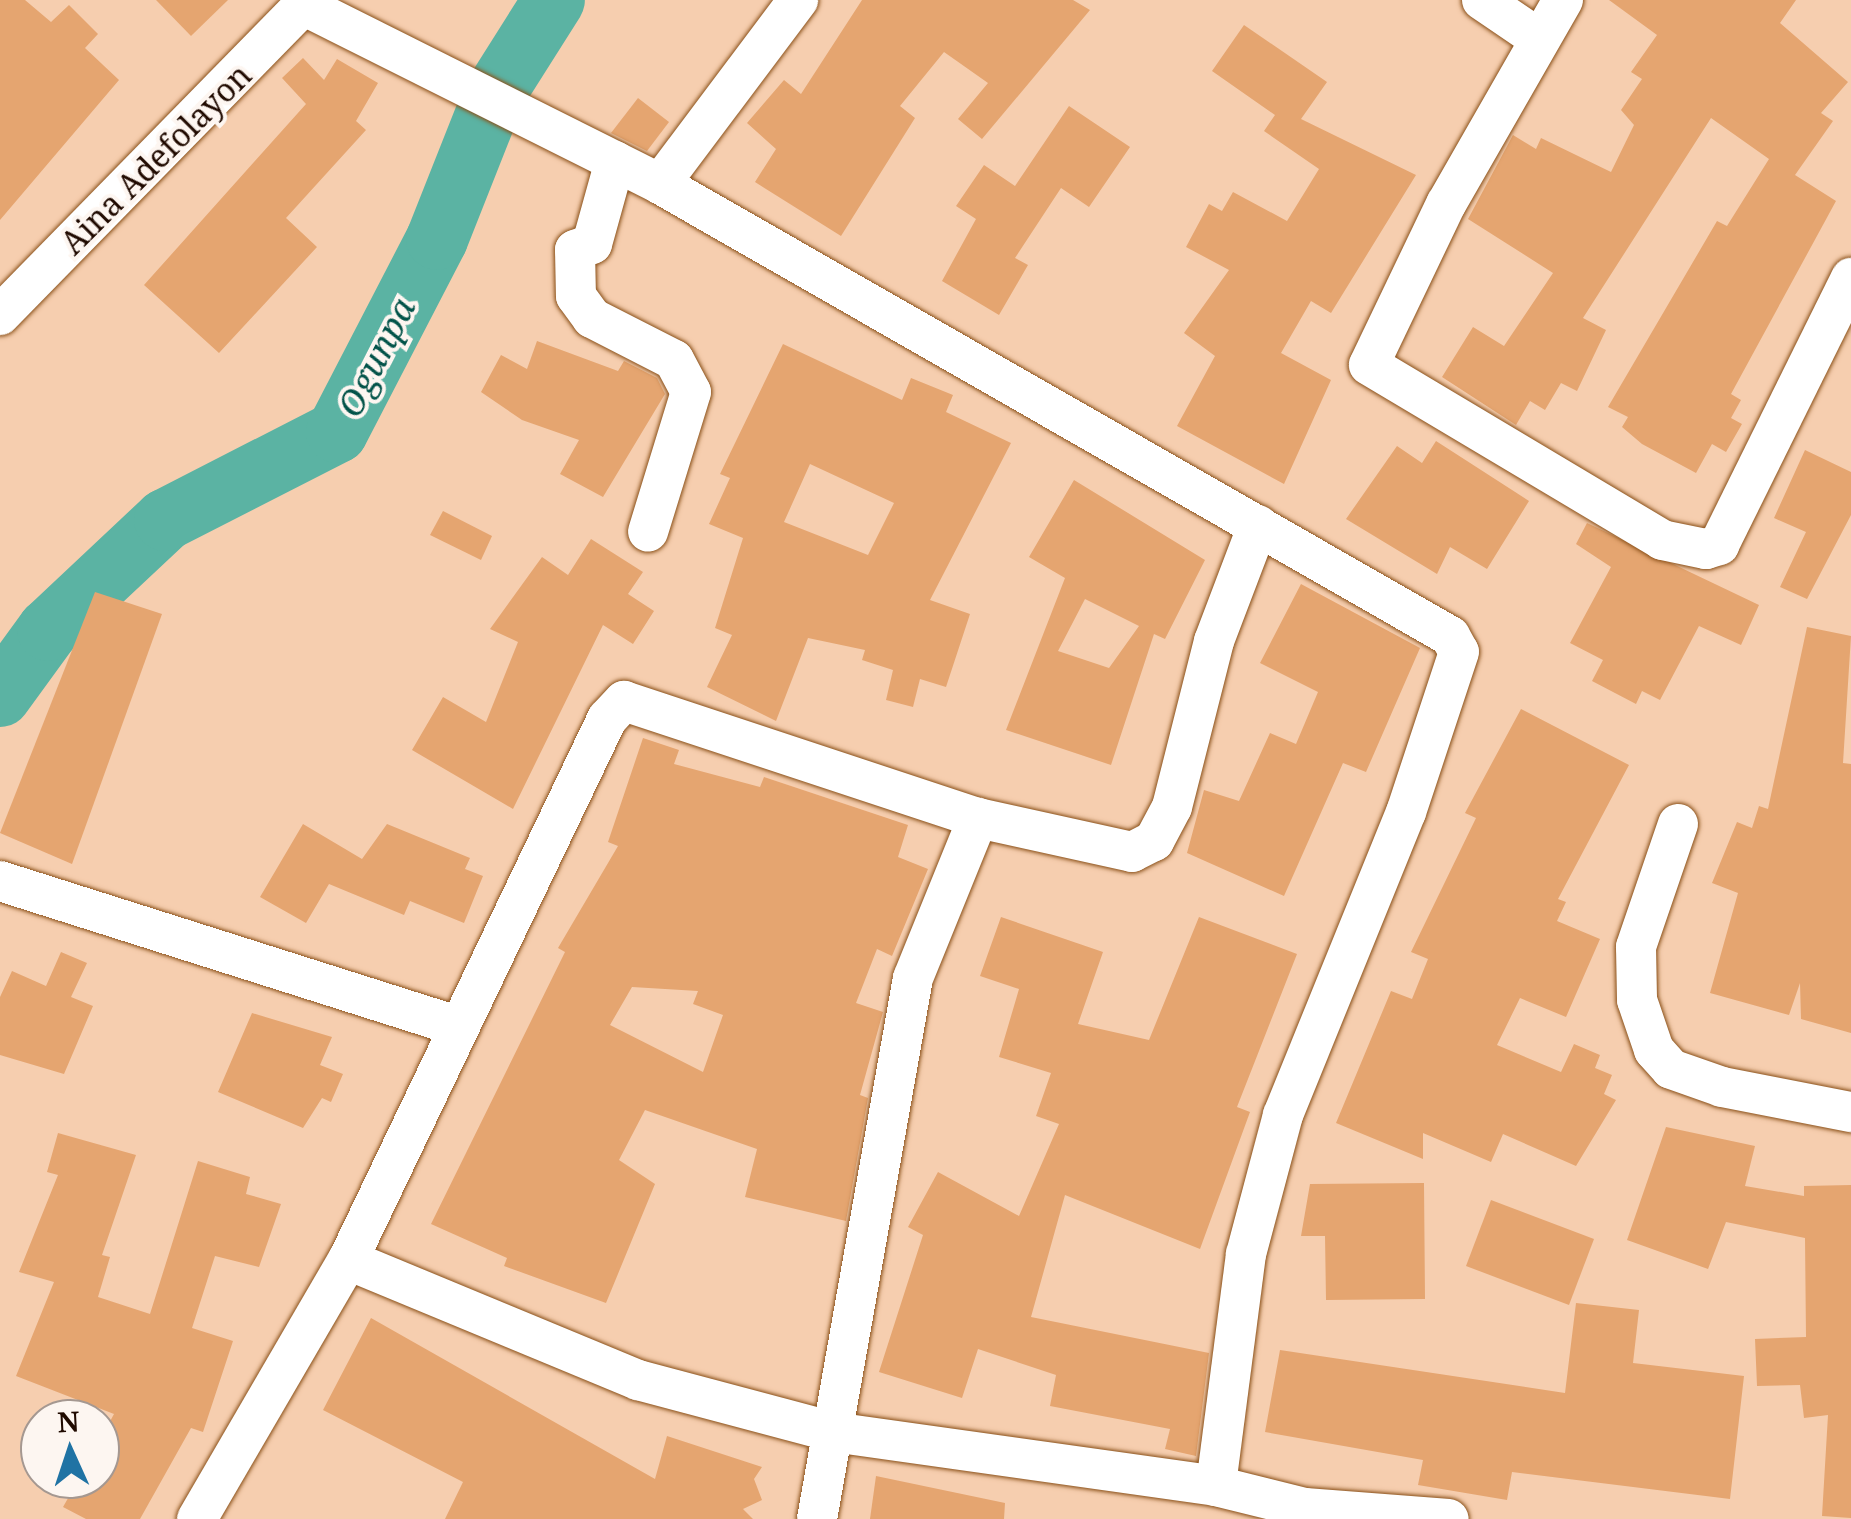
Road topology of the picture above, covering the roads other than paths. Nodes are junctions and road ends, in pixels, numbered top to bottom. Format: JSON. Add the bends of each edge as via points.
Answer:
{"nodes":[{"id":1,"x":798,"y":0,"type":"edge"},
{"id":2,"x":1482,"y":0,"type":"edge"},
{"id":3,"x":1562,"y":0,"type":"edge"},
{"id":4,"x":308,"y":4,"type":"edge"},
{"id":5,"x":1538,"y":38,"type":"junction"},
{"id":6,"x":615,"y":161,"type":"junction"},
{"id":7,"x":660,"y":184,"type":"junction"},
{"id":8,"x":1851,"y":278,"type":"edge"},
{"id":9,"x":0,"y":315,"type":"edge"},
{"id":10,"x":1258,"y":525,"type":"junction"},
{"id":11,"x":648,"y":532,"type":"dead end"},
{"id":12,"x":978,"y":818,"type":"junction"},
{"id":13,"x":1678,"y":824,"type":"dead end"},
{"id":14,"x":0,"y":881,"type":"edge"},
{"id":15,"x":456,"y":1026,"type":"junction"},
{"id":16,"x":1851,"y":1112,"type":"edge"},
{"id":17,"x":348,"y":1260,"type":"junction"},
{"id":18,"x":833,"y":1432,"type":"junction"},
{"id":19,"x":1216,"y":1486,"type":"junction"},
{"id":20,"x":1305,"y":1514,"type":"edge"},
{"id":21,"x":197,"y":1519,"type":"edge"},
{"id":22,"x":817,"y":1519,"type":"edge"},
{"id":23,"x":1449,"y":1519,"type":"edge"}],
"edges":[{"from":1,"to":7,"type":"street"},
{"from":2,"to":5,"type":"street"},
{"from":3,"to":5,"type":"street"},
{"from":4,"to":6,"type":"street"},
{"from":4,"to":9,"type":"street","name":"Aina Adefolayon"},
{"from":5,"to":8,"type":"street","via":[[1369,365],[1662,540],[1706,549],[1719,544]]},
{"from":6,"to":7,"type":"street"},
{"from":6,"to":11,"type":"street","via":[[592,244],[575,250],[576,296],[592,318],[674,360],[691,392]]},
{"from":7,"to":10,"type":"street"},
{"from":10,"to":12,"type":"street","via":[[1154,841],[1132,852]]},
{"from":10,"to":19,"type":"street","via":[[1450,636],[1459,652],[1354,952],[1283,1115],[1246,1254]]},
{"from":12,"to":15,"type":"street","via":[[624,701],[607,719]]},
{"from":12,"to":18,"type":"street","via":[[913,978]]},
{"from":13,"to":16,"type":"street","via":[[1636,947],[1637,1000],[1654,1050],[1671,1069],[1722,1086]]},
{"from":14,"to":15,"type":"street"},
{"from":15,"to":17,"type":"street"},
{"from":17,"to":18,"type":"street","via":[[638,1380]]},
{"from":17,"to":21,"type":"street"},
{"from":18,"to":19,"type":"street"},
{"from":18,"to":22,"type":"street"},
{"from":19,"to":20,"type":"street"},
{"from":20,"to":23,"type":"street"}]}
